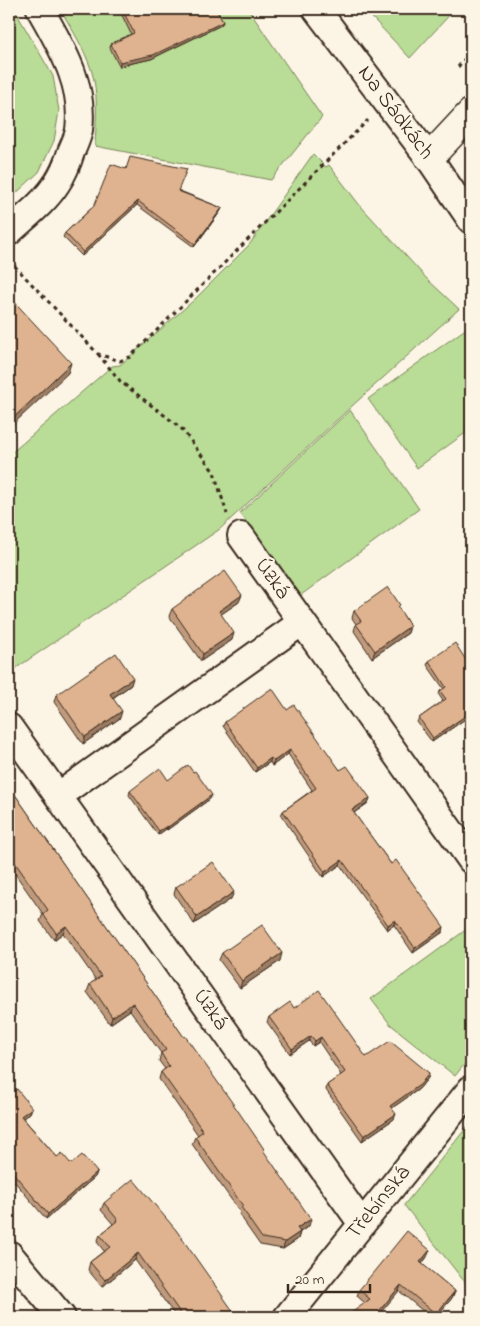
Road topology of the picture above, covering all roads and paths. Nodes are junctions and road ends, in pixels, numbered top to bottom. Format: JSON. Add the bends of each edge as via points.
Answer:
{"nodes":[{"id":1,"x":40,"y":9,"type":"edge"},
{"id":2,"x":316,"y":9,"type":"edge"},
{"id":3,"x":471,"y":51,"type":"edge"},
{"id":4,"x":458,"y":67,"type":"dead end"},
{"id":5,"x":386,"y":102,"type":"junction"},
{"id":6,"x":471,"y":113,"type":"edge"},
{"id":7,"x":429,"y":158,"type":"junction"},
{"id":8,"x":471,"y":220,"type":"edge"},
{"id":9,"x":9,"y":232,"type":"edge"},
{"id":10,"x":9,"y":260,"type":"edge"},
{"id":11,"x":98,"y":354,"type":"junction"},
{"id":12,"x":241,"y":536,"type":"joint"},
{"id":13,"x":302,"y":622,"type":"junction"},
{"id":14,"x":9,"y":727,"type":"edge"},
{"id":15,"x":58,"y":796,"type":"junction"},
{"id":16,"x":471,"y":860,"type":"edge"},
{"id":17,"x":471,"y":1089,"type":"edge"},
{"id":18,"x":362,"y":1224,"type":"junction"},
{"id":19,"x":9,"y":1254,"type":"edge"},
{"id":20,"x":62,"y":1317,"type":"edge"},
{"id":21,"x":287,"y":1317,"type":"edge"}],
"edges":[{"from":1,"to":9,"type":"street","via":[[65,53],[75,80],[80,110],[78,132],[57,184]]},
{"from":2,"to":5,"type":"street","name":"Na Sádkách"},
{"from":3,"to":4,"type":"path"},
{"from":5,"to":7,"type":"street","name":"Na Sádkách"},
{"from":5,"to":11,"type":"path","via":[[130,356],[120,361]]},
{"from":6,"to":7,"type":"street"},
{"from":7,"to":8,"type":"street","name":"Na Sádkách"},
{"from":10,"to":11,"type":"path"},
{"from":11,"to":12,"type":"path","via":[[121,382],[181,428],[214,472],[227,514]]},
{"from":12,"to":13,"type":"street","name":"Úzká"},
{"from":13,"to":15,"type":"street","name":"Úzká"},
{"from":13,"to":16,"type":"street","name":"Úzká"},
{"from":14,"to":15,"type":"street","name":"Úzká"},
{"from":15,"to":18,"type":"street","name":"Úzká"},
{"from":17,"to":18,"type":"street","name":"Třebínská"},
{"from":18,"to":21,"type":"street","name":"Třebínská"},
{"from":19,"to":20,"type":"street"}]}
